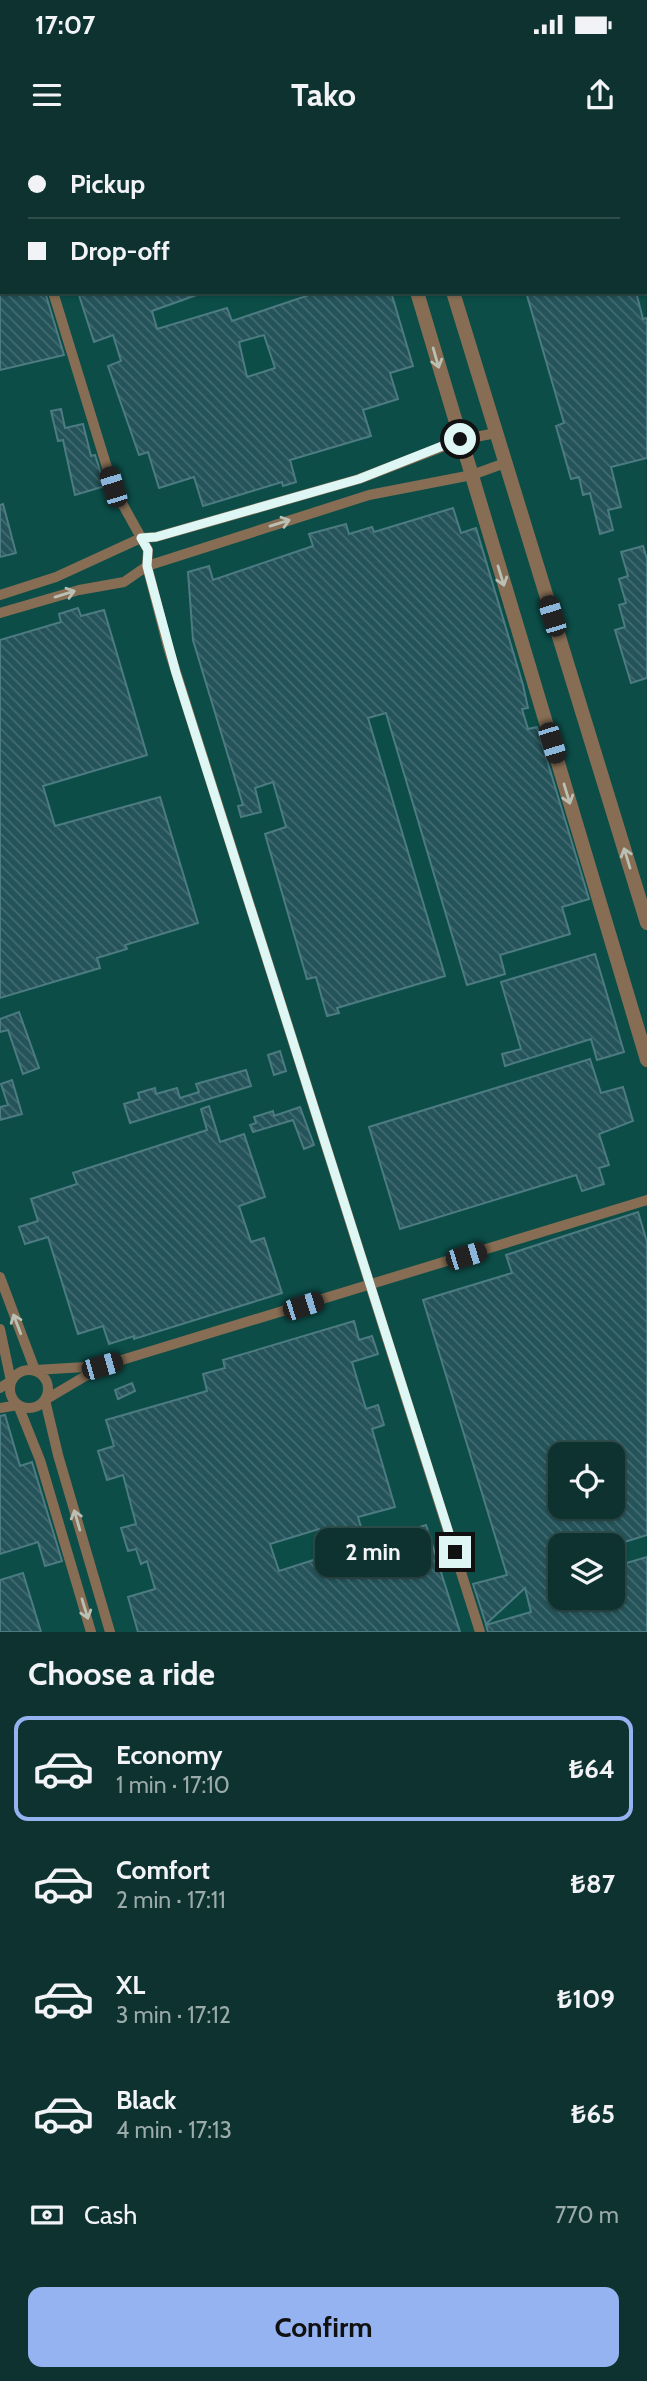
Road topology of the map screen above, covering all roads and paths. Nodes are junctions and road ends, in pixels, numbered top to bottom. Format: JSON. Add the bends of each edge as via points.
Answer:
{"nodes":[{"id":1,"x":54,"y":294,"type":"edge"},
{"id":2,"x":418,"y":294,"type":"edge"},
{"id":3,"x":454,"y":294,"type":"edge"},
{"id":4,"x":496,"y":433,"type":"junction"},
{"id":5,"x":460,"y":439,"type":"junction"},
{"id":6,"x":505,"y":463,"type":"junction"},
{"id":7,"x":472,"y":475,"type":"junction"},
{"id":8,"x":141,"y":538,"type":"junction"},
{"id":9,"x":147,"y":566,"type":"junction"},
{"id":10,"x":0,"y":595,"type":"edge"},
{"id":11,"x":0,"y":613,"type":"edge"},
{"id":12,"x":647,"y":923,"type":"edge"},
{"id":13,"x":647,"y":1060,"type":"edge"},
{"id":14,"x":647,"y":1200,"type":"edge"},
{"id":15,"x":0,"y":1277,"type":"edge"},
{"id":16,"x":371,"y":1285,"type":"junction"},
{"id":17,"x":0,"y":1329,"type":"edge"},
{"id":18,"x":102,"y":1366,"type":"junction"},
{"id":19,"x":35,"y":1370,"type":"junction"},
{"id":20,"x":11,"y":1381,"type":"junction"},
{"id":21,"x":0,"y":1388,"type":"edge"},
{"id":22,"x":45,"y":1400,"type":"junction"},
{"id":23,"x":18,"y":1405,"type":"junction"},
{"id":24,"x":0,"y":1408,"type":"edge"},
{"id":25,"x":89,"y":1561,"type":"junction"},
{"id":26,"x":71,"y":1566,"type":"junction"},
{"id":27,"x":92,"y":1632,"type":"edge"},
{"id":28,"x":110,"y":1632,"type":"edge"},
{"id":29,"x":480,"y":1632,"type":"edge"}],
"edges":[{"from":1,"to":8,"type":"street","via":[[113,487]]},
{"from":2,"to":5,"type":"street","one_way":true},
{"from":3,"to":4,"type":"street"},
{"from":4,"to":5,"type":"street"},
{"from":4,"to":6,"type":"street"},
{"from":5,"to":7,"type":"street"},
{"from":5,"to":8,"type":"street","via":[[359,479]]},
{"from":6,"to":7,"type":"street"},
{"from":12,"to":6,"type":"street","one_way":true},
{"from":9,"to":7,"type":"street","one_way":true,"via":[[369,495]]},
{"from":7,"to":13,"type":"street","one_way":true},
{"from":8,"to":9,"type":"street","via":[[148,550]]},
{"from":8,"to":10,"type":"street","via":[[56,577]]},
{"from":11,"to":9,"type":"street","one_way":true,"via":[[124,582]]},
{"from":9,"to":16,"type":"street","via":[[232,853]]},
{"from":14,"to":16,"type":"street"},
{"from":19,"to":15,"type":"street","one_way":true},
{"from":16,"to":18,"type":"street"},
{"from":16,"to":29,"type":"street"},
{"from":17,"to":20,"type":"street"},
{"from":18,"to":19,"type":"street"},
{"from":18,"to":22,"type":"street"},
{"from":19,"to":20,"type":"street","via":[[22,1370]]},
{"from":19,"to":22,"type":"street","via":[[48,1384]]},
{"from":20,"to":21,"type":"street"},
{"from":20,"to":23,"type":"street","via":[[10,1393]]},
{"from":22,"to":23,"type":"street","via":[[32,1408]]},
{"from":25,"to":22,"type":"street","one_way":true},
{"from":23,"to":24,"type":"street"},
{"from":23,"to":26,"type":"street","via":[[40,1460]]},
{"from":25,"to":26,"type":"street"},
{"from":25,"to":28,"type":"street"},
{"from":26,"to":27,"type":"street","one_way":true}]}
